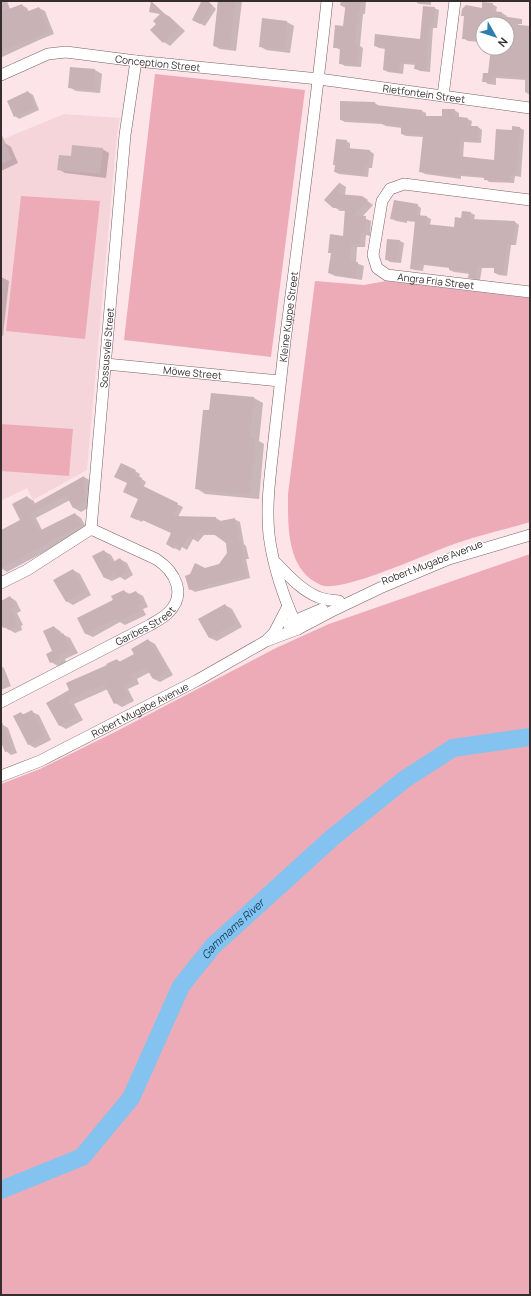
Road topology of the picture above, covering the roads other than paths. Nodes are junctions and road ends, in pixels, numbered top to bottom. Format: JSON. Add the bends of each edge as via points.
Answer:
{"nodes":[{"id":1,"x":327,"y":1,"type":"edge"},
{"id":2,"x":455,"y":1,"type":"edge"},
{"id":3,"x":136,"y":61,"type":"junction"},
{"id":4,"x":1,"y":75,"type":"edge"},
{"id":5,"x":319,"y":79,"type":"junction"},
{"id":6,"x":443,"y":96,"type":"junction"},
{"id":7,"x":530,"y":108,"type":"edge"},
{"id":8,"x":530,"y":200,"type":"edge"},
{"id":9,"x":530,"y":292,"type":"edge"},
{"id":10,"x":106,"y":364,"type":"junction"},
{"id":11,"x":280,"y":381,"type":"junction"},
{"id":12,"x":530,"y":528,"type":"edge"},
{"id":13,"x":91,"y":529,"type":"junction"},
{"id":14,"x":530,"y":535,"type":"edge"},
{"id":15,"x":274,"y":561,"type":"junction"},
{"id":16,"x":1,"y":583,"type":"edge"},
{"id":17,"x":339,"y":601,"type":"junction"},
{"id":18,"x":288,"y":606,"type":"junction"},
{"id":19,"x":296,"y":625,"type":"junction"},
{"id":20,"x":271,"y":639,"type":"junction"},
{"id":21,"x":1,"y":702,"type":"edge"},
{"id":22,"x":1,"y":776,"type":"edge"}],
"edges":[{"from":1,"to":5,"type":"street","name":"Kleine Kuppe Street"},
{"from":2,"to":6,"type":"street"},
{"from":3,"to":4,"type":"street","name":"Conception Street","via":[[60,52],[48,54]]},
{"from":3,"to":5,"type":"street","name":"Conception Street"},
{"from":3,"to":10,"type":"street","name":"Sossusvlei Street","via":[[125,135]]},
{"from":5,"to":6,"type":"street","name":"Rietfontein Street"},
{"from":5,"to":11,"type":"street","name":"Kleine Kuppe Street"},
{"from":6,"to":7,"type":"street","name":"Rietfontein Street"},
{"from":8,"to":9,"type":"street","name":"Angra Fria Street","via":[[404,184],[390,189],[382,202],[373,255],[377,268],[387,275]]},
{"from":10,"to":11,"type":"street","name":"Möwe Street"},
{"from":10,"to":13,"type":"street","name":"Sossusvlei Street"},
{"from":11,"to":15,"type":"street","name":"Kleine Kuppe Street","via":[[269,488],[270,536]]},
{"from":12,"to":17,"type":"street","name":"Robert Mugabe Avenue","via":[[475,544],[390,577]]},
{"from":13,"to":16,"type":"street","via":[[27,570]]},
{"from":13,"to":21,"type":"street","name":"Garibes Street","via":[[165,565],[179,590],[174,606],[150,625]]},
{"from":14,"to":19,"type":"street","name":"Robert Mugabe Avenue","via":[[449,559]]},
{"from":15,"to":17,"type":"street","via":[[307,591],[318,597]]},
{"from":15,"to":18,"type":"street","name":"Kleine Kuppe Street"},
{"from":17,"to":19,"type":"street","name":"Robert Mugabe Avenue"},
{"from":18,"to":19,"type":"street","name":"Kleine Kuppe Street"},
{"from":18,"to":20,"type":"street"},
{"from":19,"to":20,"type":"street","name":"Robert Mugabe Avenue"},
{"from":20,"to":22,"type":"street","name":"Robert Mugabe Avenue","via":[[123,719],[40,761]]}]}
